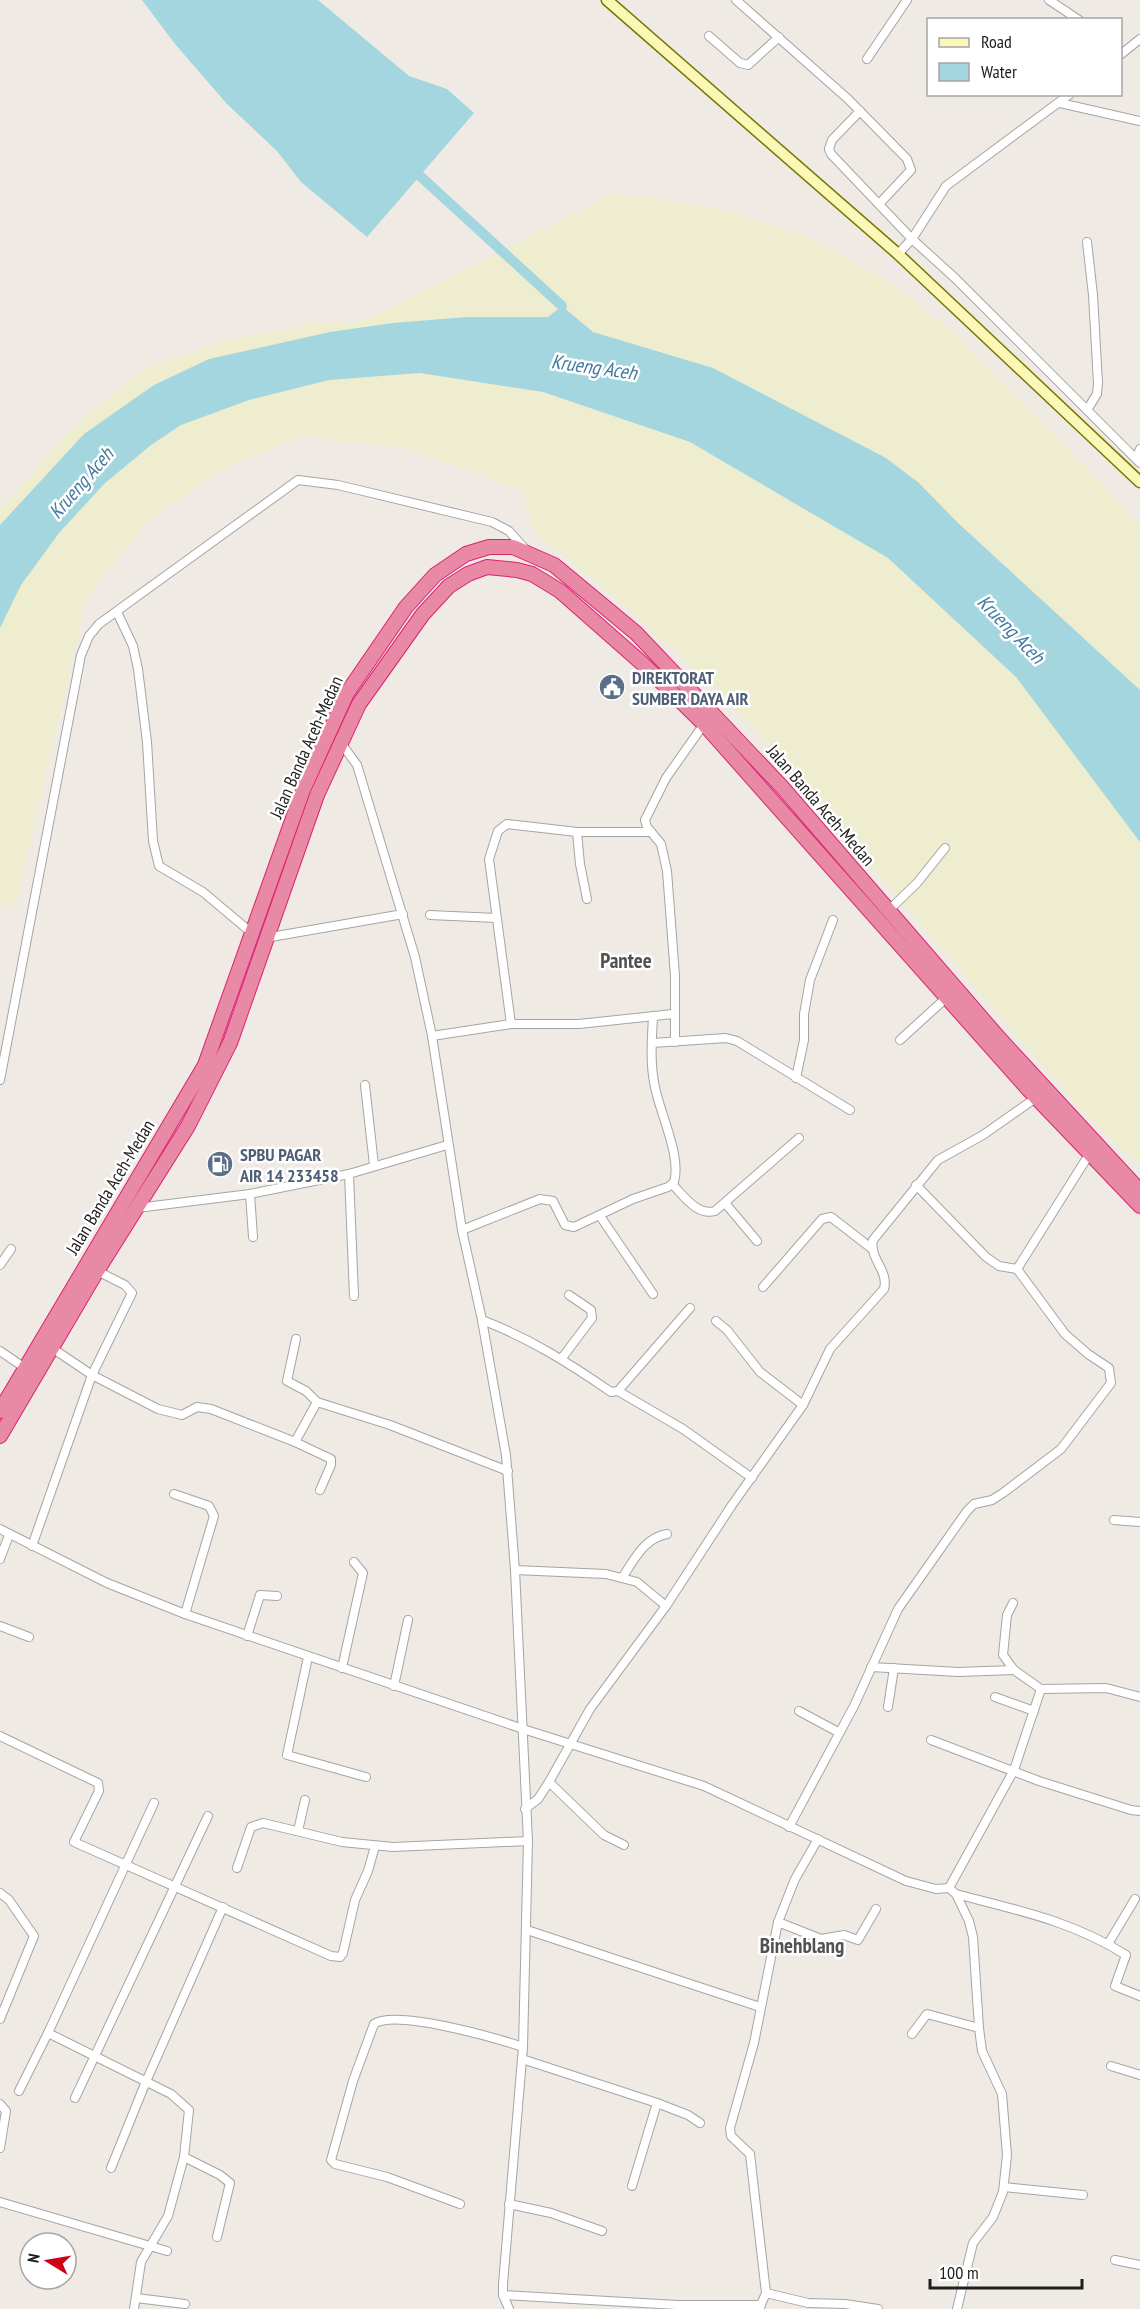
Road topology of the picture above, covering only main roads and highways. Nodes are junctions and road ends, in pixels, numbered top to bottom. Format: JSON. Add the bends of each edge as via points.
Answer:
{"nodes":[{"id":1,"x":889,"y":910,"type":"junction"},
{"id":2,"x":877,"y":921,"type":"junction"},
{"id":3,"x":259,"y":936,"type":"junction"},
{"id":4,"x":1140,"y":1191,"type":"edge"},
{"id":5,"x":1140,"y":1206,"type":"edge"},
{"id":6,"x":91,"y":1267,"type":"junction"},
{"id":7,"x":0,"y":1411,"type":"edge"},
{"id":8,"x":0,"y":1436,"type":"edge"}],
"edges":[{"from":1,"to":2,"type":"highway"},
{"from":1,"to":3,"type":"highway","name":"Jalan Banda Aceh-Medan","via":[[782,787],[636,633],[554,565],[513,547],[466,554],[435,575],[361,669],[303,790]]},
{"from":1,"to":4,"type":"highway","name":"Jalan Banda Aceh-Medan","via":[[1025,1067]]},
{"from":2,"to":3,"type":"highway","name":"Jalan Banda Aceh-Medan","via":[[704,724],[644,665],[560,591],[532,574],[487,567],[449,586],[423,614],[359,704]]},
{"from":2,"to":5,"type":"highway","name":"Jalan Banda Aceh-Medan"},
{"from":3,"to":6,"type":"highway","name":"Jalan Banda Aceh-Medan","via":[[205,1065]]},
{"from":3,"to":6,"type":"highway","name":"Jalan Banda Aceh-Medan","via":[[230,1042],[188,1126],[137,1208]]},
{"from":6,"to":7,"type":"highway","name":"Jalan Banda Aceh-Medan"},
{"from":6,"to":8,"type":"highway","name":"Jalan Banda Aceh-Medan","via":[[52,1348]]}]}
